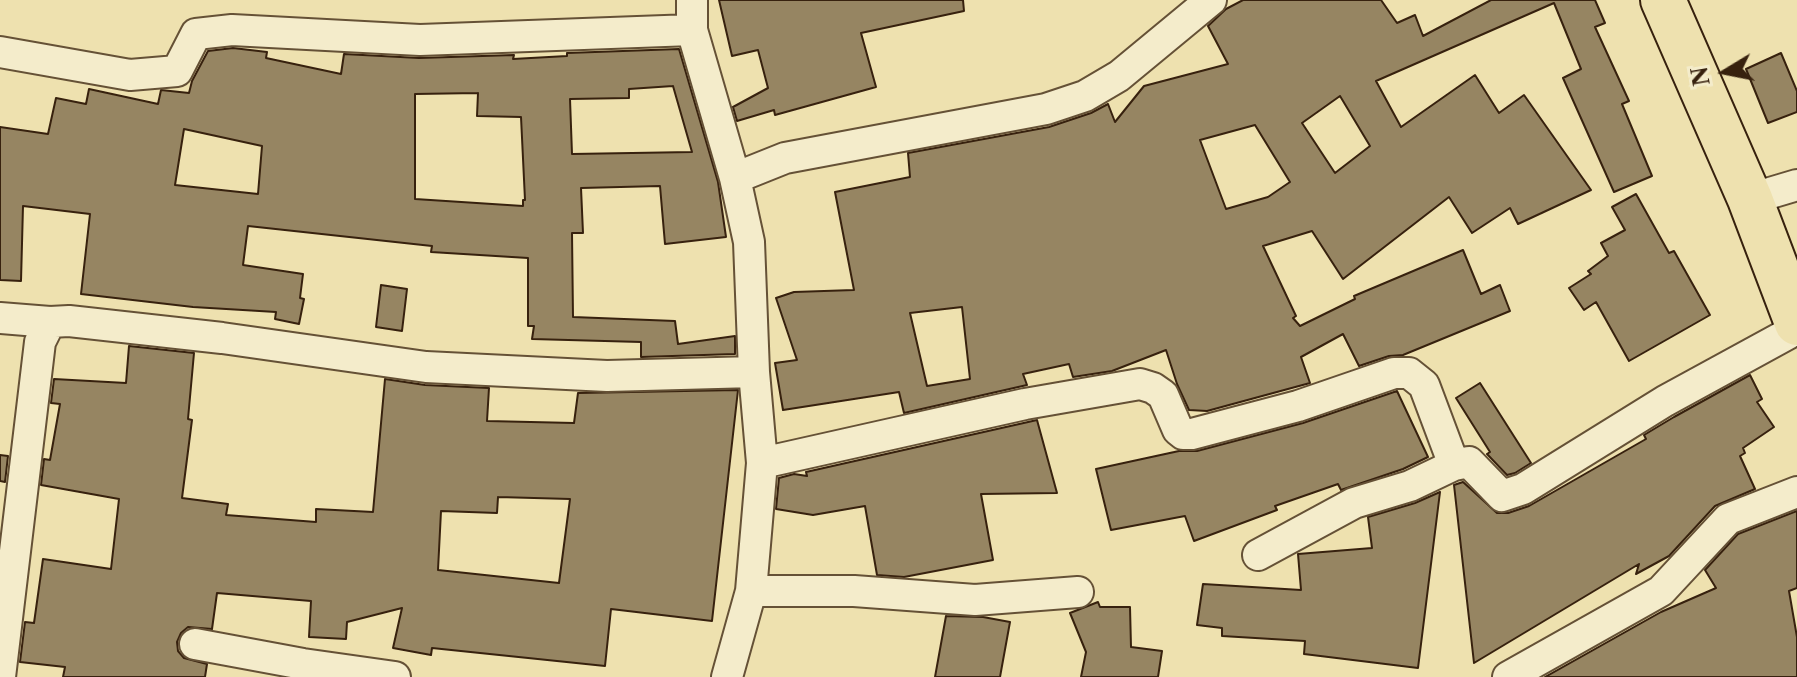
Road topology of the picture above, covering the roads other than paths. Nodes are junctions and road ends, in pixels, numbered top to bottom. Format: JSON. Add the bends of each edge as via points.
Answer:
{"nodes":[{"id":1,"x":1211,"y":0,"type":"edge"},
{"id":2,"x":1663,"y":0,"type":"edge"},
{"id":3,"x":692,"y":15,"type":"edge"},
{"id":4,"x":0,"y":52,"type":"edge"},
{"id":5,"x":735,"y":178,"type":"junction"},
{"id":6,"x":1797,"y":185,"type":"edge"},
{"id":7,"x":1750,"y":199,"type":"junction"},
{"id":8,"x":0,"y":318,"type":"edge"},
{"id":9,"x":50,"y":322,"type":"junction"},
{"id":10,"x":1797,"y":326,"type":"edge"},
{"id":11,"x":754,"y":372,"type":"junction"},
{"id":12,"x":762,"y":463,"type":"junction"},
{"id":13,"x":1454,"y":465,"type":"junction"},
{"id":14,"x":1797,"y":492,"type":"edge"},
{"id":15,"x":1258,"y":555,"type":"dead end"},
{"id":16,"x":751,"y":591,"type":"junction"},
{"id":17,"x":1078,"y":592,"type":"dead end"},
{"id":18,"x":195,"y":644,"type":"dead end"},
{"id":19,"x":0,"y":677,"type":"edge"},
{"id":20,"x":395,"y":677,"type":"edge"},
{"id":21,"x":727,"y":677,"type":"edge"},
{"id":22,"x":1508,"y":677,"type":"edge"}],
"edges":[{"from":1,"to":5,"type":"street","via":[[1119,76],[1085,96],[1046,109],[785,158]]},
{"from":2,"to":7,"type":"main road"},
{"from":3,"to":4,"type":"street","via":[[420,40],[232,30],[196,34],[177,71],[130,75]]},
{"from":3,"to":5,"type":"street"},
{"from":5,"to":11,"type":"street","via":[[749,242]]},
{"from":6,"to":7,"type":"street"},
{"from":7,"to":10,"type":"main road"},
{"from":8,"to":9,"type":"street"},
{"from":9,"to":11,"type":"street","via":[[222,338],[426,367],[607,376]]},
{"from":9,"to":19,"type":"street","via":[[40,342]]},
{"from":10,"to":13,"type":"street","via":[[1523,489],[1502,496],[1469,462]]},
{"from":11,"to":12,"type":"street"},
{"from":12,"to":13,"type":"street","via":[[981,413],[1140,384],[1163,395],[1178,430],[1192,434],[1394,373],[1409,373],[1424,385]]},
{"from":12,"to":16,"type":"street"},
{"from":13,"to":15,"type":"street","via":[[1410,486],[1354,503]]},
{"from":14,"to":22,"type":"street","via":[[1728,519],[1661,591]]},
{"from":16,"to":17,"type":"street","via":[[854,591],[975,600]]},
{"from":16,"to":21,"type":"street"},
{"from":18,"to":20,"type":"street"}]}
